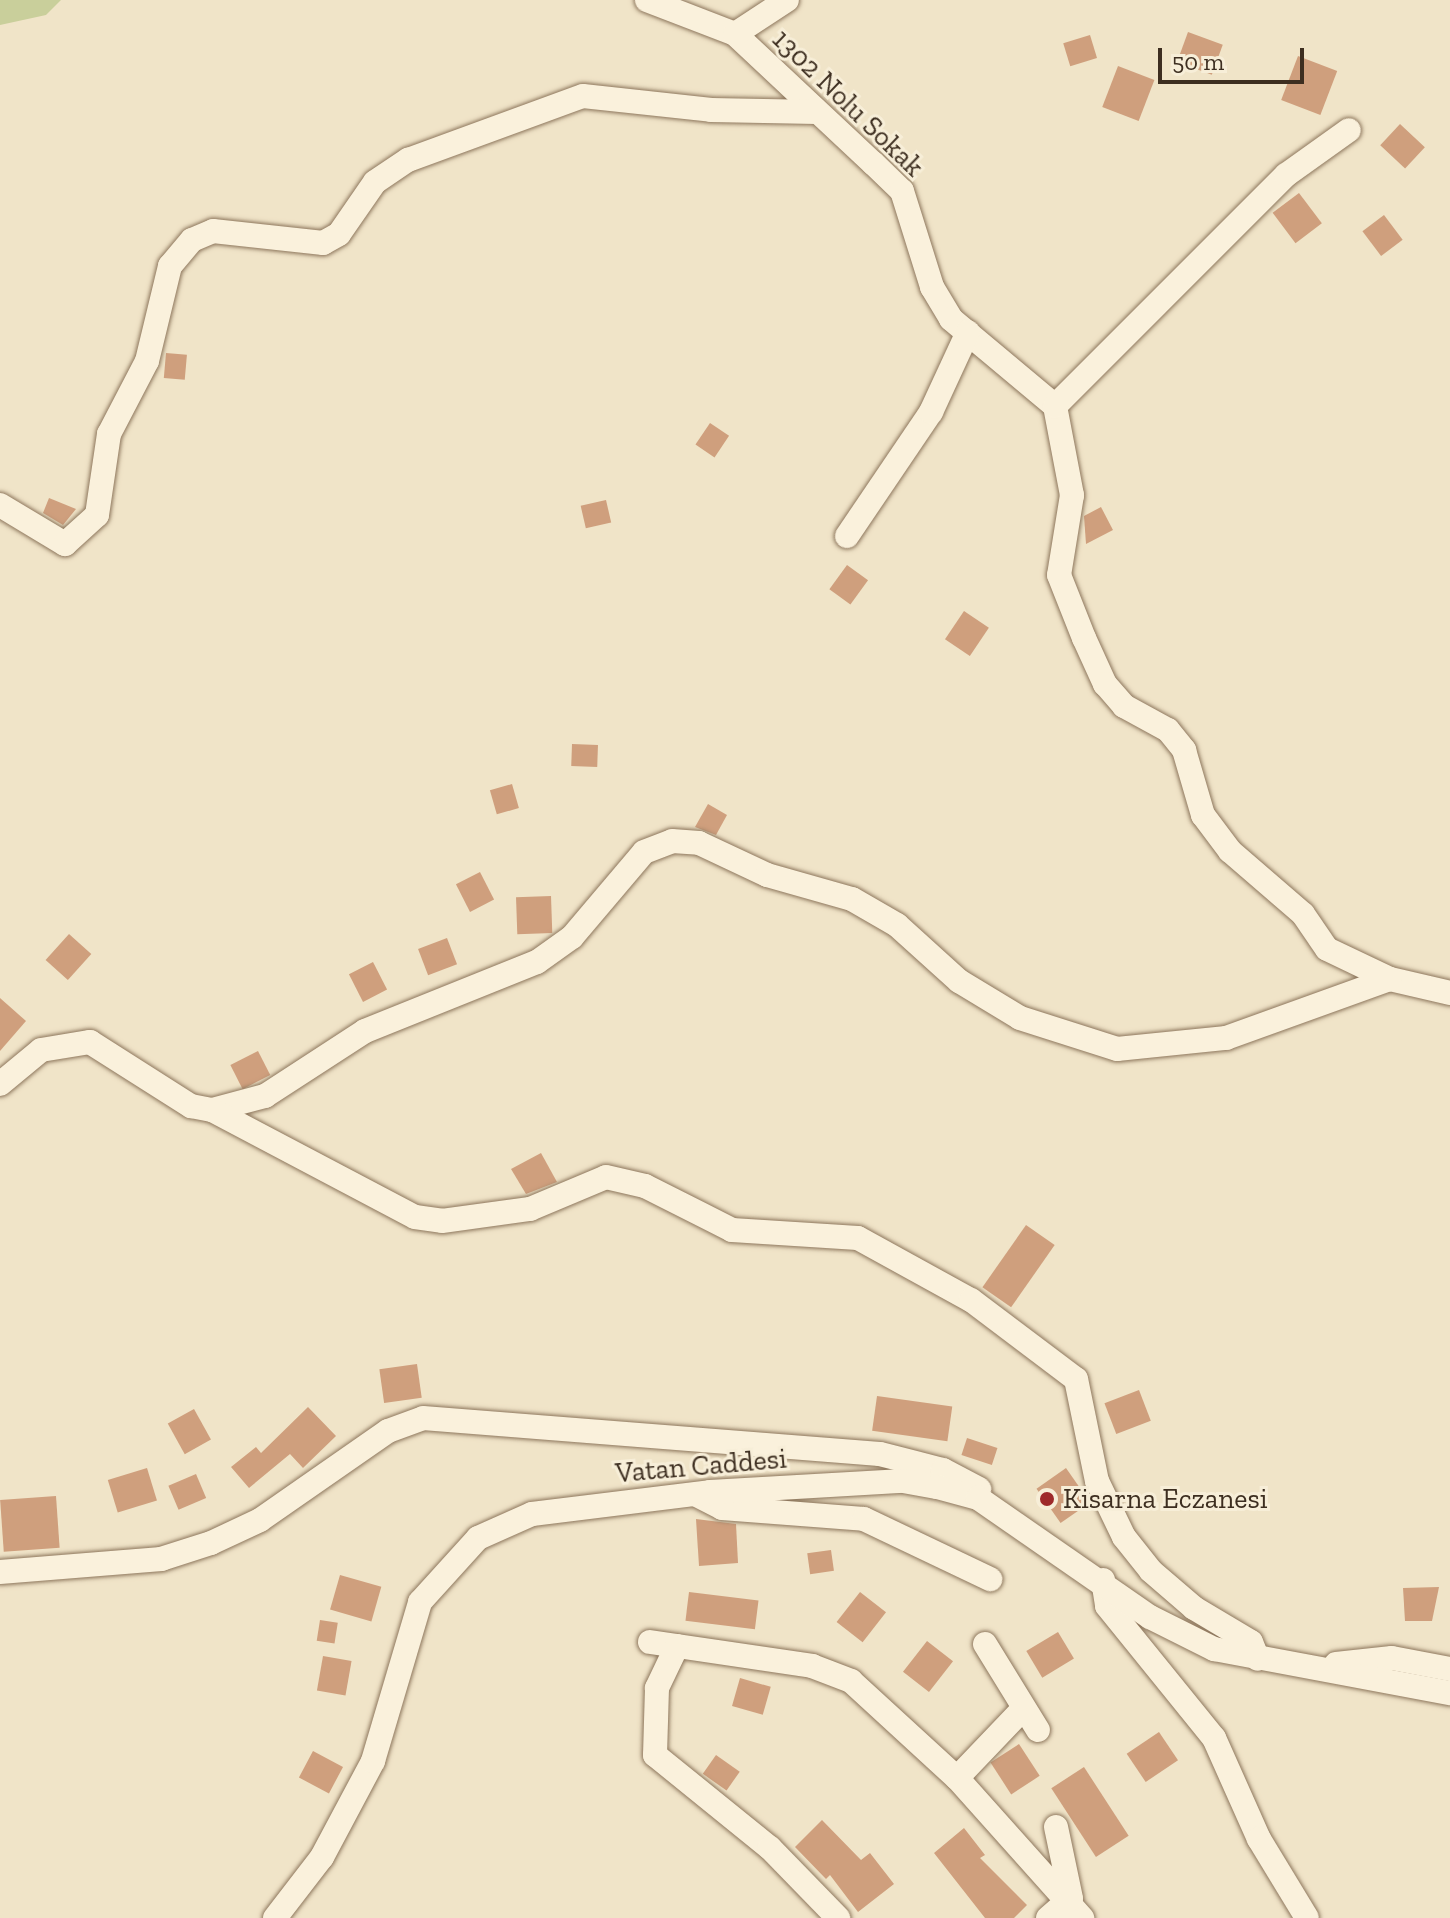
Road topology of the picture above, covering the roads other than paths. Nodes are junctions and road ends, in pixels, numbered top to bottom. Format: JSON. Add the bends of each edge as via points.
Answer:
{"nodes":[{"id":1,"x":647,"y":0,"type":"edge"},
{"id":2,"x":787,"y":0,"type":"edge"},
{"id":3,"x":735,"y":34,"type":"junction"},
{"id":4,"x":817,"y":112,"type":"junction"},
{"id":5,"x":1349,"y":130,"type":"dead end"},
{"id":6,"x":968,"y":332,"type":"junction"},
{"id":7,"x":1055,"y":406,"type":"junction"},
{"id":8,"x":0,"y":505,"type":"edge"},
{"id":9,"x":847,"y":536,"type":"dead end"},
{"id":10,"x":1390,"y":979,"type":"junction"},
{"id":11,"x":1450,"y":993,"type":"edge"},
{"id":12,"x":0,"y":1084,"type":"edge"},
{"id":13,"x":212,"y":1110,"type":"junction"},
{"id":14,"x":695,"y":1494,"type":"junction"},
{"id":15,"x":1004,"y":1513,"type":"junction"},
{"id":16,"x":0,"y":1572,"type":"edge"},
{"id":17,"x":990,"y":1579,"type":"dead end"},
{"id":18,"x":1103,"y":1580,"type":"junction"},
{"id":19,"x":650,"y":1642,"type":"dead end"},
{"id":20,"x":985,"y":1644,"type":"dead end"},
{"id":21,"x":677,"y":1646,"type":"junction"},
{"id":22,"x":1258,"y":1659,"type":"junction"},
{"id":23,"x":1326,"y":1667,"type":"junction"},
{"id":24,"x":1450,"y":1669,"type":"edge"},
{"id":25,"x":1450,"y":1693,"type":"edge"},
{"id":26,"x":1023,"y":1709,"type":"junction"},
{"id":27,"x":1038,"y":1730,"type":"dead end"},
{"id":28,"x":957,"y":1778,"type":"junction"},
{"id":29,"x":1056,"y":1827,"type":"dead end"},
{"id":30,"x":1077,"y":1908,"type":"edge"},
{"id":31,"x":275,"y":1918,"type":"edge"},
{"id":32,"x":838,"y":1918,"type":"edge"},
{"id":33,"x":1048,"y":1918,"type":"edge"},
{"id":34,"x":1307,"y":1918,"type":"edge"}],
"edges":[{"from":1,"to":3,"type":"street"},
{"from":2,"to":3,"type":"street"},
{"from":3,"to":4,"type":"street","name":"1302 Nolu Sokak"},
{"from":4,"to":6,"type":"street","name":"1302 Nolu Sokak","via":[[902,191],[932,287],[951,319]]},
{"from":4,"to":8,"type":"street","via":[[711,110],[583,96],[408,160],[375,182],[339,234],[323,243],[213,231],[192,240],[170,266],[147,361],[109,434],[97,515],[65,544]]},
{"from":5,"to":7,"type":"street","via":[[1286,175]]},
{"from":6,"to":7,"type":"street","name":"1302 Nolu Sokak"},
{"from":6,"to":9,"type":"street","via":[[931,412]]},
{"from":7,"to":10,"type":"street","via":[[1072,495],[1059,575],[1105,684],[1124,706],[1168,730],[1184,750],[1203,815],[1230,851],[1303,914],[1327,949]]},
{"from":10,"to":11,"type":"street"},
{"from":10,"to":13,"type":"street","via":[[1226,1038],[1117,1049],[1020,1018],[959,981],[897,925],[852,899],[767,875],[699,843],[672,841],[644,852],[572,937],[524,969],[365,1031],[265,1096]]},
{"from":12,"to":13,"type":"street","via":[[41,1050],[90,1042],[166,1094]]},
{"from":13,"to":22,"type":"street","via":[[415,1217],[442,1221],[530,1209],[606,1177],[645,1186],[732,1230],[826,1233],[872,1245],[971,1300],[1076,1379],[1097,1481],[1124,1537],[1194,1608],[1251,1642]]},
{"from":14,"to":15,"type":"street","name":"Vatan Caddesi","via":[[903,1481],[978,1498]]},
{"from":14,"to":17,"type":"street","via":[[722,1508],[864,1519]]},
{"from":14,"to":31,"type":"street","name":"Vatan Caddesi","via":[[532,1514],[500,1523],[456,1556],[420,1602],[373,1761],[322,1857]]},
{"from":15,"to":16,"type":"street","via":[[970,1481],[880,1454],[423,1418],[388,1431],[260,1520],[211,1543],[161,1559]]},
{"from":15,"to":18,"type":"street","name":"Vatan Caddesi"},
{"from":18,"to":22,"type":"street","name":"Vatan Caddesi","via":[[1180,1635]]},
{"from":18,"to":34,"type":"street","via":[[1107,1606],[1214,1738],[1259,1839]]},
{"from":19,"to":21,"type":"street"},
{"from":20,"to":26,"type":"street","via":[[1004,1667]]},
{"from":21,"to":28,"type":"street","via":[[835,1671]]},
{"from":21,"to":32,"type":"street","via":[[657,1688],[655,1755],[770,1848]]},
{"from":22,"to":23,"type":"street","name":"Vatan Caddesi"},
{"from":23,"to":24,"type":"street","name":"Vatan Caddesi","via":[[1392,1658]]},
{"from":23,"to":25,"type":"street","name":"Vatan Caddesi"},
{"from":26,"to":27,"type":"street"},
{"from":26,"to":28,"type":"street"},
{"from":28,"to":30,"type":"street","via":[[1036,1870]]},
{"from":29,"to":30,"type":"street"},
{"from":30,"to":33,"type":"street"}]}
